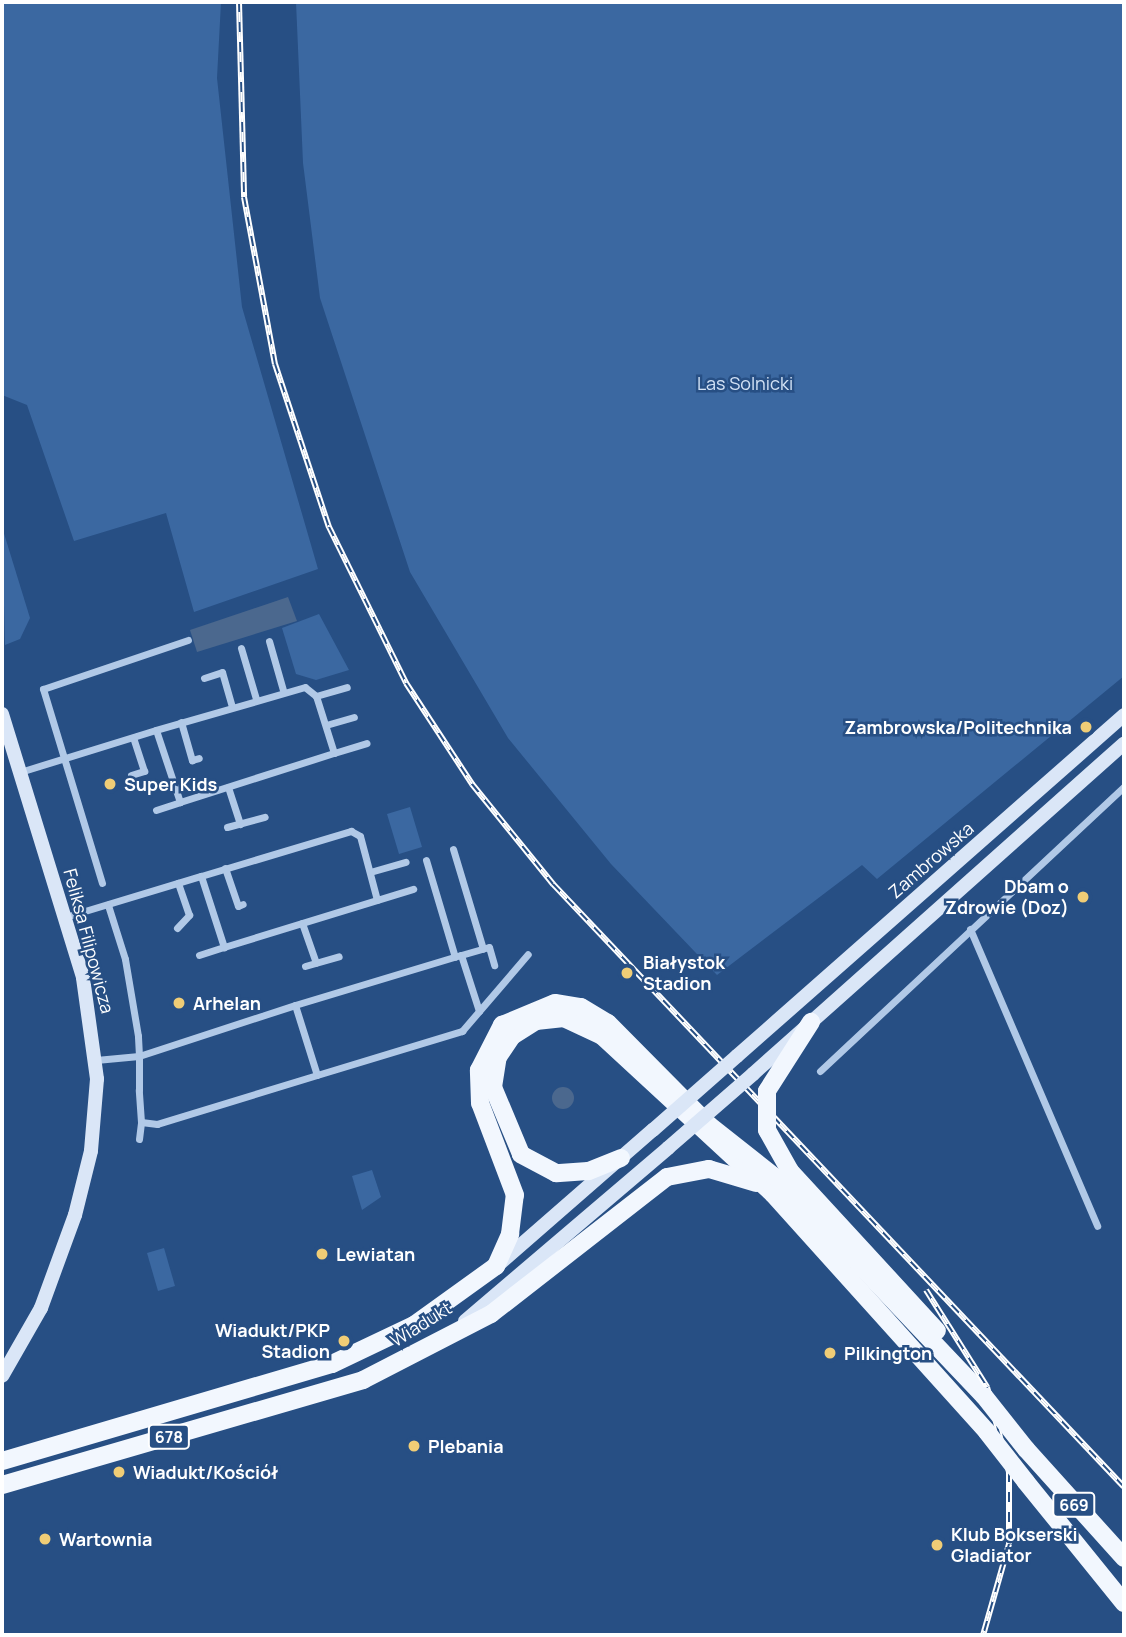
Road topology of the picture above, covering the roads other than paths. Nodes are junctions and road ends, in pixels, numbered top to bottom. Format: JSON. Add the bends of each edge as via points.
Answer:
{"nodes":[{"id":1,"x":188,"y":640,"type":"dead end"},
{"id":2,"x":269,"y":641,"type":"dead end"},
{"id":3,"x":241,"y":648,"type":"dead end"},
{"id":4,"x":204,"y":678,"type":"dead end"},
{"id":5,"x":347,"y":687,"type":"dead end"},
{"id":6,"x":283,"y":690,"type":"junction"},
{"id":7,"x":316,"y":696,"type":"junction"},
{"id":8,"x":256,"y":699,"type":"junction"},
{"id":9,"x":232,"y":706,"type":"junction"},
{"id":10,"x":2,"y":714,"type":"edge"},
{"id":11,"x":1124,"y":715,"type":"edge"},
{"id":12,"x":354,"y":717,"type":"dead end"},
{"id":13,"x":181,"y":722,"type":"junction"},
{"id":14,"x":326,"y":725,"type":"junction"},
{"id":15,"x":156,"y":730,"type":"junction"},
{"id":16,"x":133,"y":738,"type":"junction"},
{"id":17,"x":367,"y":743,"type":"dead end"},
{"id":18,"x":1124,"y":744,"type":"edge"},
{"id":19,"x":334,"y":753,"type":"junction"},
{"id":20,"x":63,"y":758,"type":"junction"},
{"id":21,"x":199,"y":758,"type":"dead end"},
{"id":22,"x":19,"y":773,"type":"junction"},
{"id":23,"x":131,"y":775,"type":"dead end"},
{"id":24,"x":228,"y":787,"type":"junction"},
{"id":25,"x":1124,"y":787,"type":"edge"},
{"id":26,"x":180,"y":802,"type":"junction"},
{"id":27,"x":156,"y":810,"type":"dead end"},
{"id":28,"x":265,"y":817,"type":"dead end"},
{"id":29,"x":240,"y":824,"type":"junction"},
{"id":30,"x":227,"y":827,"type":"dead end"},
{"id":31,"x":453,"y":849,"type":"dead end"},
{"id":32,"x":426,"y":860,"type":"dead end"},
{"id":33,"x":406,"y":862,"type":"dead end"},
{"id":34,"x":225,"y":868,"type":"junction"},
{"id":35,"x":370,"y":872,"type":"junction"},
{"id":36,"x":201,"y":876,"type":"junction"},
{"id":37,"x":102,"y":883,"type":"dead end"},
{"id":38,"x":178,"y":883,"type":"junction"},
{"id":39,"x":413,"y":889,"type":"dead end"},
{"id":40,"x":377,"y":900,"type":"junction"},
{"id":41,"x":243,"y":904,"type":"dead end"},
{"id":42,"x":108,"y":905,"type":"junction"},
{"id":43,"x":64,"y":917,"type":"junction"},
{"id":44,"x":302,"y":923,"type":"junction"},
{"id":45,"x":177,"y":928,"type":"dead end"},
{"id":46,"x":970,"y":929,"type":"junction"},
{"id":47,"x":224,"y":947,"type":"junction"},
{"id":48,"x":483,"y":949,"type":"junction"},
{"id":49,"x":528,"y":954,"type":"dead end"},
{"id":50,"x":199,"y":955,"type":"dead end"},
{"id":51,"x":339,"y":956,"type":"dead end"},
{"id":52,"x":458,"y":956,"type":"junction"},
{"id":53,"x":316,"y":962,"type":"junction"},
{"id":54,"x":494,"y":965,"type":"dead end"},
{"id":55,"x":305,"y":966,"type":"dead end"},
{"id":56,"x":295,"y":1005,"type":"junction"},
{"id":57,"x":479,"y":1011,"type":"junction"},
{"id":58,"x":811,"y":1022,"type":"junction"},
{"id":59,"x":762,"y":1034,"type":"joint"},
{"id":60,"x":139,"y":1056,"type":"junction"},
{"id":61,"x":96,"y":1060,"type":"junction"},
{"id":62,"x":820,"y":1071,"type":"dead end"},
{"id":63,"x":317,"y":1075,"type":"junction"},
{"id":64,"x":141,"y":1122,"type":"junction"},
{"id":65,"x":139,"y":1139,"type":"dead end"},
{"id":66,"x":621,"y":1158,"type":"junction"},
{"id":67,"x":774,"y":1194,"type":"junction"},
{"id":68,"x":1097,"y":1226,"type":"dead end"},
{"id":69,"x":496,"y":1266,"type":"junction"},
{"id":70,"x":458,"y":1326,"type":"junction"},
{"id":71,"x":2,"y":1376,"type":"edge"},
{"id":72,"x":984,"y":1396,"type":"junction"},
{"id":73,"x":2,"y":1461,"type":"edge"},
{"id":74,"x":2,"y":1485,"type":"edge"},
{"id":75,"x":1124,"y":1558,"type":"edge"},
{"id":76,"x":1124,"y":1603,"type":"edge"}],
"edges":[{"from":1,"to":20,"type":"street","via":[[47,682],[43,689]]},
{"from":2,"to":6,"type":"street"},
{"from":3,"to":8,"type":"street"},
{"from":4,"to":9,"type":"street","via":[[222,672]]},
{"from":5,"to":7,"type":"street"},
{"from":6,"to":7,"type":"street","via":[[305,687]]},
{"from":6,"to":8,"type":"street"},
{"from":7,"to":14,"type":"street"},
{"from":8,"to":9,"type":"street"},
{"from":9,"to":13,"type":"street"},
{"from":10,"to":22,"type":"main road","name":"Feliksa Filipowicza"},
{"from":11,"to":59,"type":"main road","name":"Zambrowska","number":"678"},
{"from":12,"to":14,"type":"street"},
{"from":13,"to":15,"type":"street"},
{"from":13,"to":21,"type":"street","via":[[192,760]]},
{"from":14,"to":19,"type":"street"},
{"from":15,"to":16,"type":"street"},
{"from":15,"to":26,"type":"street"},
{"from":16,"to":20,"type":"street"},
{"from":16,"to":23,"type":"street","via":[[144,771]]},
{"from":17,"to":19,"type":"street"},
{"from":18,"to":58,"type":"main road","number":"678"},
{"from":19,"to":24,"type":"street"},
{"from":20,"to":22,"type":"street"},
{"from":20,"to":37,"type":"street"},
{"from":22,"to":43,"type":"main road","name":"Feliksa Filipowicza"},
{"from":24,"to":26,"type":"street"},
{"from":24,"to":29,"type":"street"},
{"from":25,"to":46,"type":"street"},
{"from":26,"to":27,"type":"street"},
{"from":28,"to":29,"type":"street"},
{"from":29,"to":30,"type":"street"},
{"from":31,"to":48,"type":"street"},
{"from":32,"to":52,"type":"street"},
{"from":33,"to":35,"type":"street"},
{"from":34,"to":35,"type":"street","via":[[351,831],[360,836]]},
{"from":34,"to":36,"type":"street"},
{"from":34,"to":41,"type":"street","via":[[238,906]]},
{"from":35,"to":40,"type":"street"},
{"from":36,"to":38,"type":"street"},
{"from":36,"to":47,"type":"street"},
{"from":38,"to":42,"type":"street"},
{"from":38,"to":45,"type":"street","via":[[189,915]]},
{"from":39,"to":40,"type":"street"},
{"from":40,"to":44,"type":"street"},
{"from":42,"to":43,"type":"street"},
{"from":42,"to":60,"type":"street","via":[[125,959]]},
{"from":43,"to":61,"type":"main road","name":"Feliksa Filipowicza","via":[[83,978]]},
{"from":44,"to":47,"type":"street"},
{"from":44,"to":53,"type":"street"},
{"from":46,"to":62,"type":"street"},
{"from":46,"to":68,"type":"street"},
{"from":47,"to":50,"type":"street"},
{"from":48,"to":52,"type":"street"},
{"from":48,"to":54,"type":"street","via":[[488,947]]},
{"from":49,"to":57,"type":"street"},
{"from":51,"to":53,"type":"street"},
{"from":52,"to":56,"type":"street"},
{"from":52,"to":57,"type":"street"},
{"from":53,"to":55,"type":"street"},
{"from":56,"to":60,"type":"street"},
{"from":56,"to":63,"type":"street"},
{"from":57,"to":63,"type":"street","via":[[457,1033]]},
{"from":58,"to":70,"type":"main road","name":"Wiadukt","number":"678","bridge":true},
{"from":58,"to":72,"type":"main road","bridge":true,"via":[[767,1091],[767,1130],[790,1171],[913,1303]]},
{"from":59,"to":66,"type":"main road","name":"Wiadukt","number":"678","bridge":true},
{"from":60,"to":61,"type":"street"},
{"from":60,"to":64,"type":"street"},
{"from":61,"to":71,"type":"main road","name":"Feliksa Filipowicza","via":[[97,1116],[75,1215],[41,1308]]},
{"from":63,"to":64,"type":"street","via":[[157,1124]]},
{"from":64,"to":65,"type":"street"},
{"from":66,"to":67,"type":"main road","via":[[588,1171],[556,1173],[521,1154],[493,1087],[498,1058],[512,1036],[545,1018],[591,1028]]},
{"from":66,"to":69,"type":"main road","name":"Wiadukt","number":"678"},
{"from":67,"to":70,"type":"main road","via":[[723,1170],[667,1177],[491,1314]]},
{"from":67,"to":76,"type":"main road","number":"669","bridge":true,"via":[[987,1432]]},
{"from":69,"to":72,"type":"main road","via":[[510,1234],[515,1195],[480,1102],[482,1055],[502,1025],[521,1012],[555,1003],[581,1007],[608,1023],[709,1125],[780,1181]]},
{"from":69,"to":73,"type":"main road","name":"Wiadukt","number":"678","via":[[414,1325],[332,1364]]},
{"from":70,"to":74,"type":"main road","name":"Wiadukt","number":"678","via":[[337,1389]]},
{"from":72,"to":75,"type":"main road","number":"669","bridge":true}]}
